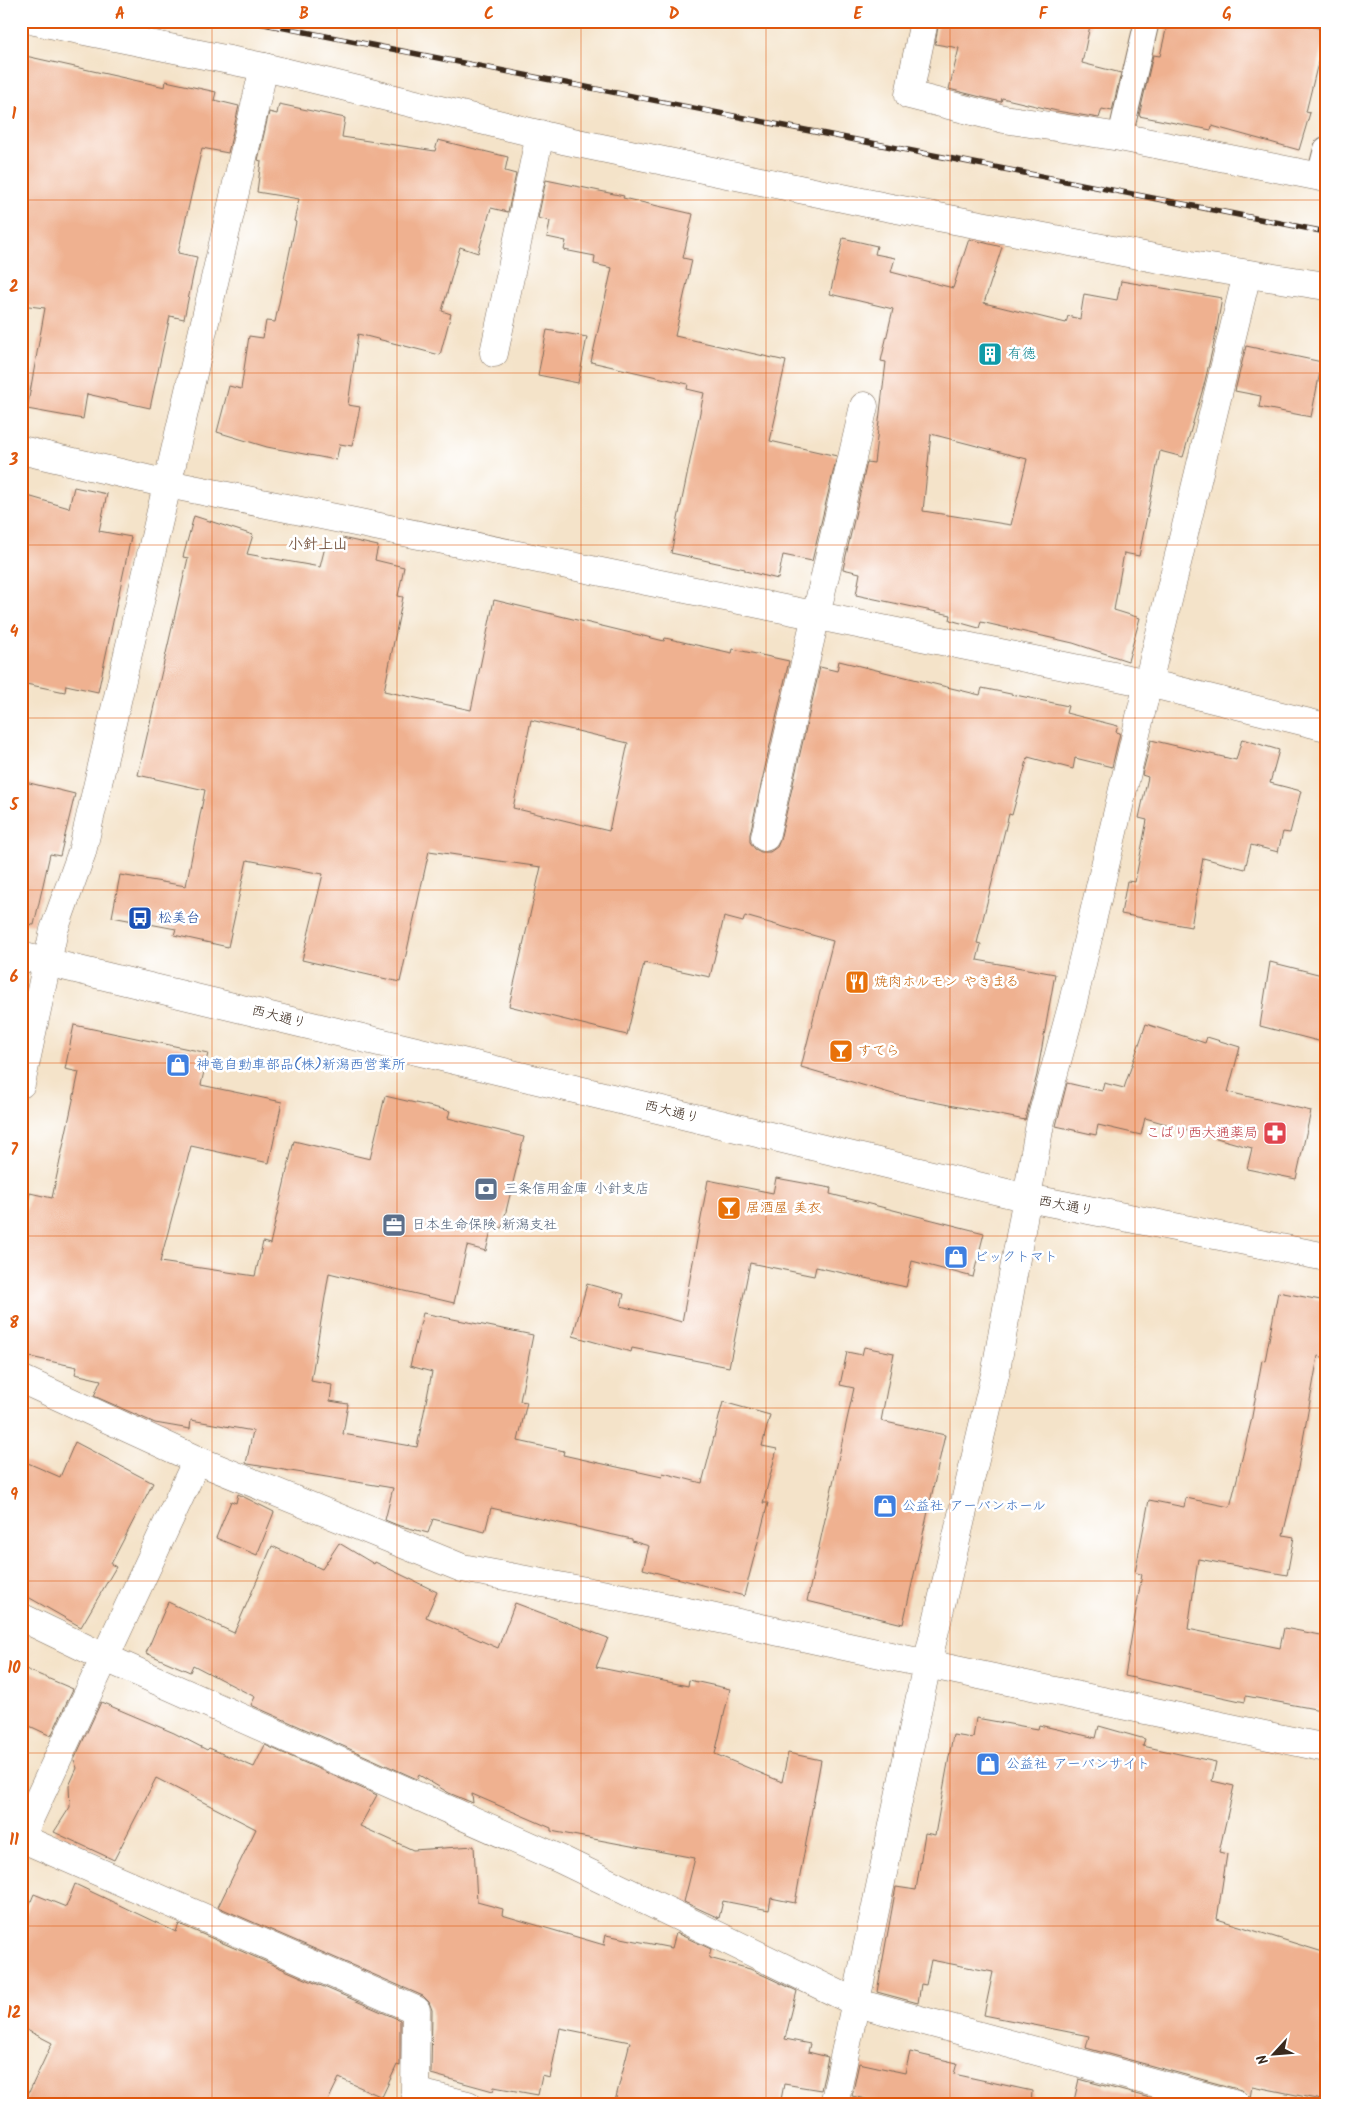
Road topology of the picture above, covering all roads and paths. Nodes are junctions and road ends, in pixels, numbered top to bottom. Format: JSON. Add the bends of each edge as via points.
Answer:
{"nodes":[{"id":1,"x":35,"y":21,"type":"edge"},
{"id":2,"x":924,"y":21,"type":"edge"},
{"id":3,"x":1147,"y":21,"type":"edge"},
{"id":4,"x":264,"y":68,"type":"junction"},
{"id":5,"x":540,"y":134,"type":"junction"},
{"id":6,"x":1120,"y":136,"type":"junction"},
{"id":7,"x":1326,"y":148,"type":"edge"},
{"id":8,"x":1323,"y":177,"type":"edge"},
{"id":9,"x":1247,"y":274,"type":"junction"},
{"id":10,"x":1326,"y":286,"type":"edge"},
{"id":11,"x":494,"y":353,"type":"dead end"},
{"id":12,"x":864,"y":406,"type":"dead end"},
{"id":13,"x":21,"y":450,"type":"edge"},
{"id":14,"x":168,"y":484,"type":"junction"},
{"id":15,"x":817,"y":615,"type":"junction"},
{"id":16,"x":1148,"y":683,"type":"junction"},
{"id":17,"x":1326,"y":727,"type":"edge"},
{"id":18,"x":765,"y":837,"type":"dead end"},
{"id":19,"x":21,"y":956,"type":"edge"},
{"id":20,"x":48,"y":962,"type":"junction"},
{"id":21,"x":21,"y":1084,"type":"edge"},
{"id":22,"x":1028,"y":1198,"type":"junction"},
{"id":23,"x":1326,"y":1257,"type":"edge"},
{"id":24,"x":21,"y":1379,"type":"edge"},
{"id":25,"x":197,"y":1460,"type":"junction"},
{"id":26,"x":21,"y":1618,"type":"edge"},
{"id":27,"x":106,"y":1658,"type":"junction"},
{"id":28,"x":927,"y":1664,"type":"junction"},
{"id":29,"x":1326,"y":1748,"type":"edge"},
{"id":30,"x":21,"y":1837,"type":"edge"},
{"id":31,"x":857,"y":2003,"type":"junction"},
{"id":32,"x":468,"y":2105,"type":"edge"},
{"id":33,"x":834,"y":2105,"type":"edge"},
{"id":34,"x":1237,"y":2105,"type":"edge"}],
"edges":[{"from":1,"to":4,"type":"street"},
{"from":2,"to":6,"type":"street","via":[[909,96],[1004,118]]},
{"from":3,"to":6,"type":"lane"},
{"from":4,"to":5,"type":"street"},
{"from":4,"to":14,"type":"street"},
{"from":5,"to":9,"type":"street","via":[[877,205]]},
{"from":5,"to":11,"type":"street"},
{"from":6,"to":8,"type":"street"},
{"from":7,"to":8,"type":"lane"},
{"from":9,"to":10,"type":"street"},
{"from":9,"to":16,"type":"street"},
{"from":12,"to":15,"type":"street"},
{"from":13,"to":14,"type":"street"},
{"from":14,"to":15,"type":"street"},
{"from":14,"to":20,"type":"street","via":[[82,852],[54,930]]},
{"from":15,"to":16,"type":"street"},
{"from":15,"to":18,"type":"street"},
{"from":16,"to":17,"type":"street"},
{"from":16,"to":22,"type":"street","via":[[1072,1006],[1040,1124]]},
{"from":19,"to":20,"type":"street","name":"西大通り"},
{"from":20,"to":21,"type":"street"},
{"from":20,"to":22,"type":"street","name":"西大通り"},
{"from":22,"to":23,"type":"street","name":"西大通り"},
{"from":22,"to":28,"type":"street","via":[[996,1370]]},
{"from":24,"to":25,"type":"street"},
{"from":25,"to":27,"type":"street"},
{"from":25,"to":28,"type":"street","via":[[462,1568],[623,1598]]},
{"from":26,"to":27,"type":"street"},
{"from":27,"to":30,"type":"street"},
{"from":27,"to":31,"type":"street","via":[[560,1859]]},
{"from":28,"to":29,"type":"street"},
{"from":28,"to":31,"type":"street"},
{"from":30,"to":32,"type":"street","via":[[416,2010],[415,2092]]},
{"from":31,"to":33,"type":"street"},
{"from":31,"to":34,"type":"street"}]}
